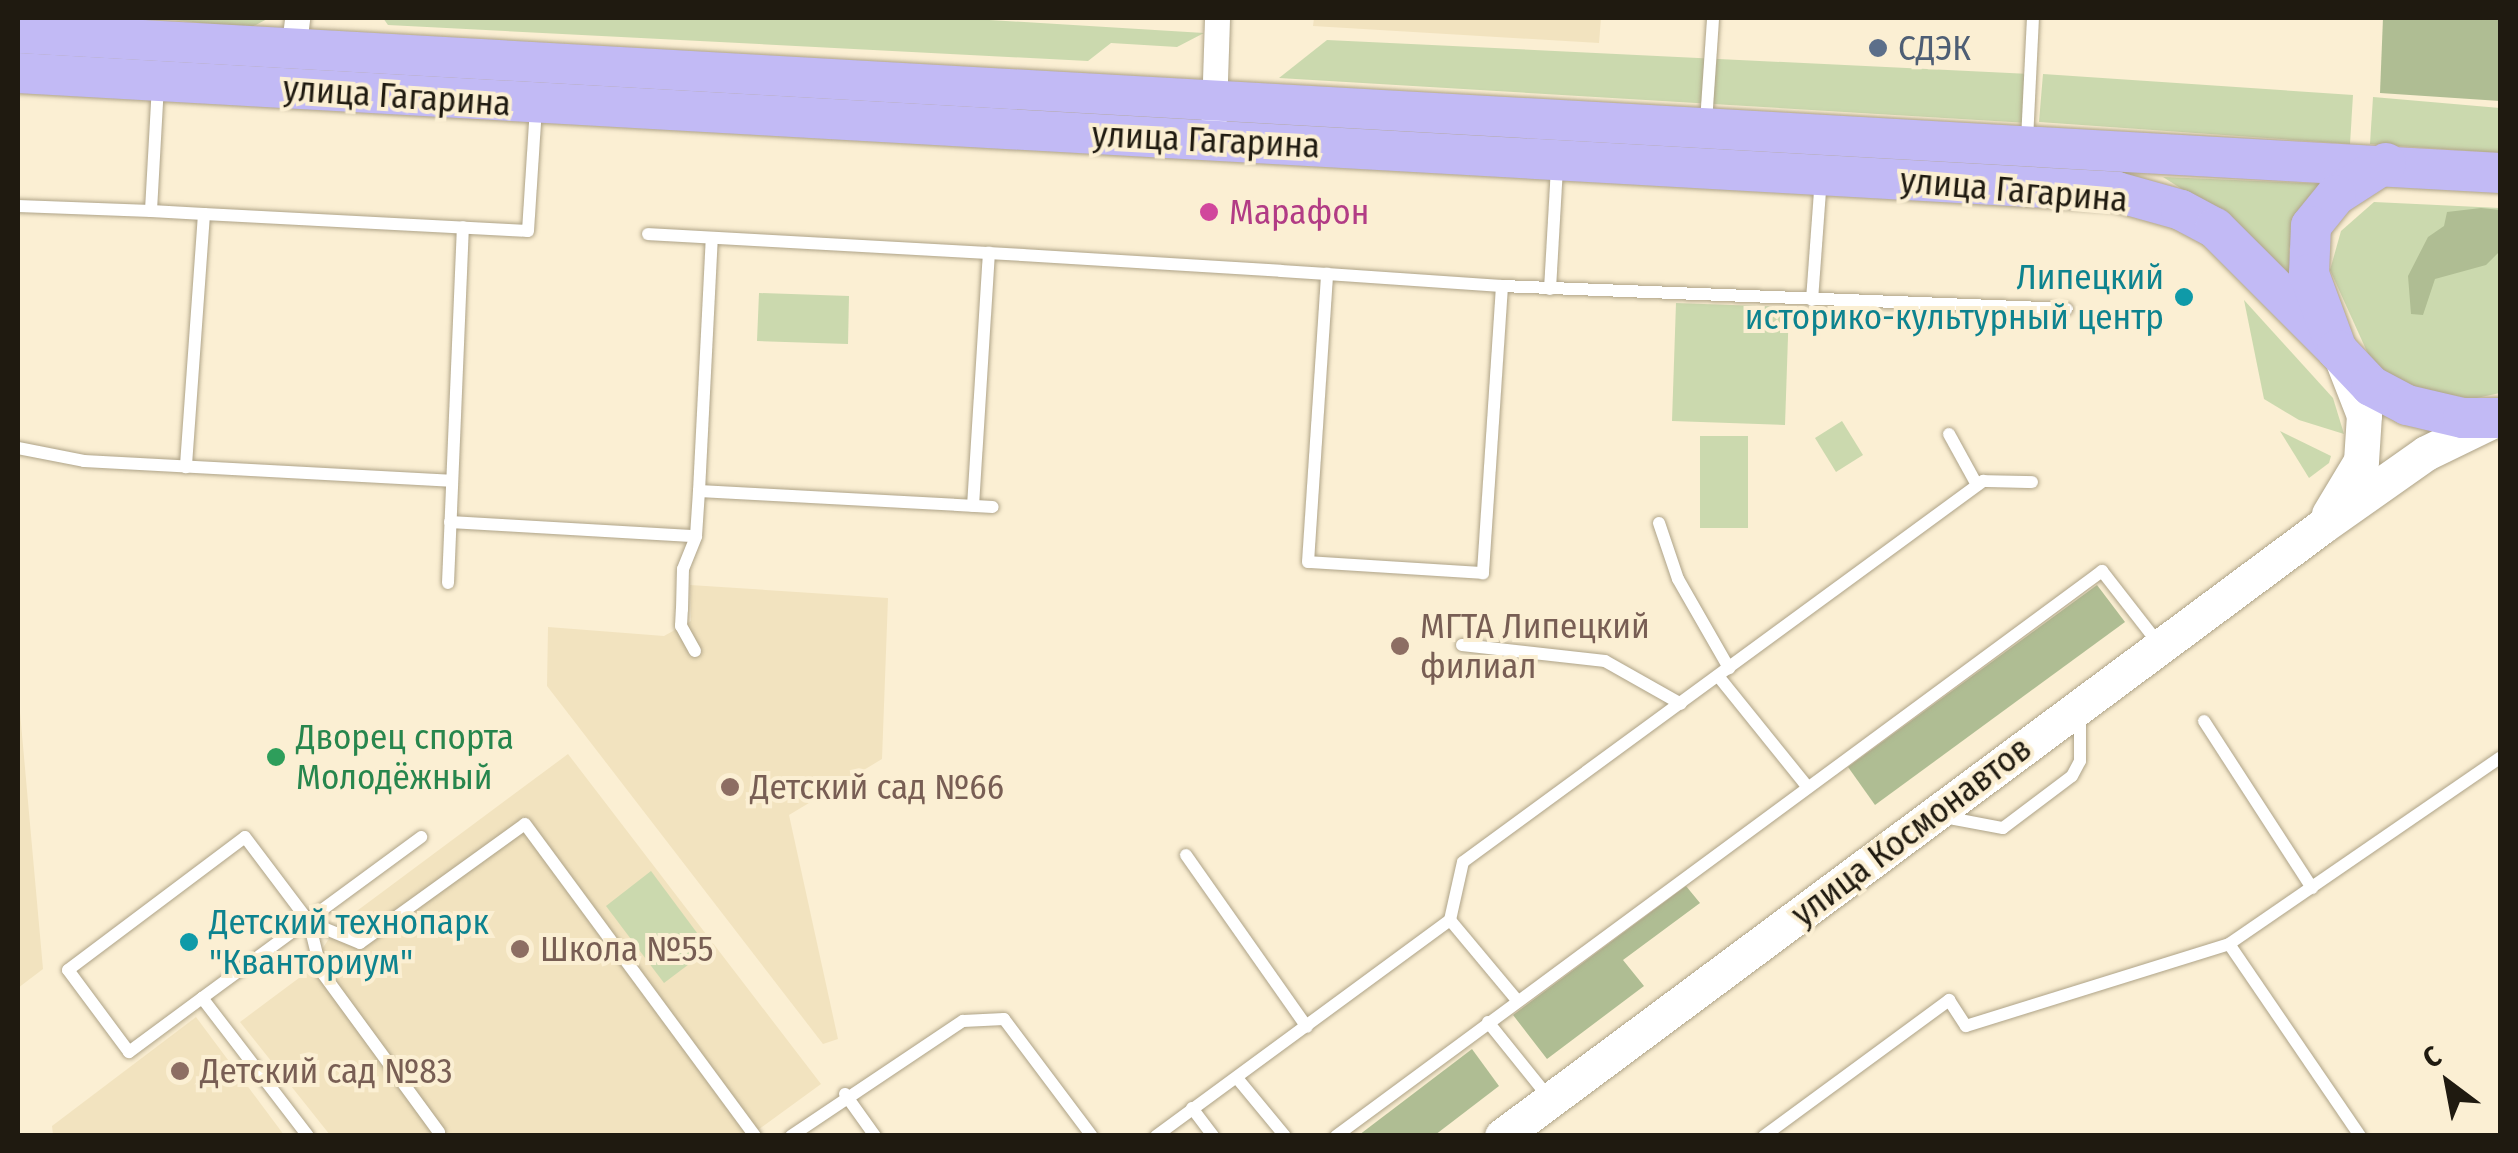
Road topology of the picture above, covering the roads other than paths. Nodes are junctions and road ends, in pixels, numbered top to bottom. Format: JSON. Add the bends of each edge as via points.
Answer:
{"nodes":[{"id":1,"x":1217,"y":18,"type":"edge"},
{"id":2,"x":1713,"y":18,"type":"edge"},
{"id":3,"x":2033,"y":18,"type":"edge"},
{"id":4,"x":137,"y":27,"type":"edge"},
{"id":5,"x":296,"y":31,"type":"edge"},
{"id":6,"x":18,"y":32,"type":"edge"},
{"id":7,"x":18,"y":72,"type":"edge"},
{"id":8,"x":158,"y":81,"type":"junction"},
{"id":9,"x":1216,"y":96,"type":"junction"},
{"id":10,"x":536,"y":104,"type":"junction"},
{"id":11,"x":1706,"y":124,"type":"junction"},
{"id":12,"x":1212,"y":140,"type":"junction"},
{"id":13,"x":2027,"y":142,"type":"junction"},
{"id":14,"x":1557,"y":160,"type":"junction"},
{"id":15,"x":2386,"y":163,"type":"junction"},
{"id":16,"x":2500,"y":174,"type":"edge"},
{"id":17,"x":1821,"y":176,"type":"junction"},
{"id":18,"x":18,"y":206,"type":"edge"},
{"id":19,"x":152,"y":211,"type":"junction"},
{"id":20,"x":204,"y":214,"type":"junction"},
{"id":21,"x":464,"y":227,"type":"junction"},
{"id":22,"x":648,"y":234,"type":"dead end"},
{"id":23,"x":712,"y":238,"type":"junction"},
{"id":24,"x":989,"y":254,"type":"junction"},
{"id":25,"x":1327,"y":274,"type":"junction"},
{"id":26,"x":1502,"y":286,"type":"junction"},
{"id":27,"x":1550,"y":289,"type":"junction"},
{"id":28,"x":1812,"y":300,"type":"junction"},
{"id":29,"x":2066,"y":309,"type":"dead end"},
{"id":30,"x":2339,"y":353,"type":"junction"},
{"id":31,"x":2499,"y":418,"type":"edge"},
{"id":32,"x":1949,"y":434,"type":"dead end"},
{"id":33,"x":18,"y":448,"type":"edge"},
{"id":34,"x":186,"y":467,"type":"junction"},
{"id":35,"x":450,"y":481,"type":"junction"},
{"id":36,"x":2032,"y":482,"type":"dead end"},
{"id":37,"x":1977,"y":485,"type":"junction"},
{"id":38,"x":700,"y":491,"type":"junction"},
{"id":39,"x":973,"y":506,"type":"junction"},
{"id":40,"x":993,"y":507,"type":"dead end"},
{"id":41,"x":450,"y":522,"type":"junction"},
{"id":42,"x":1659,"y":523,"type":"dead end"},
{"id":43,"x":2320,"y":527,"type":"junction"},
{"id":44,"x":696,"y":536,"type":"junction"},
{"id":45,"x":448,"y":584,"type":"dead end"},
{"id":46,"x":1462,"y":645,"type":"dead end"},
{"id":47,"x":2160,"y":646,"type":"junction"},
{"id":48,"x":695,"y":651,"type":"dead end"},
{"id":49,"x":1723,"y":672,"type":"junction"},
{"id":50,"x":1681,"y":704,"type":"junction"},
{"id":51,"x":2082,"y":704,"type":"junction"},
{"id":52,"x":2204,"y":721,"type":"dead end"},
{"id":53,"x":2500,"y":758,"type":"edge"},
{"id":54,"x":1806,"y":786,"type":"junction"},
{"id":55,"x":1931,"y":817,"type":"junction"},
{"id":56,"x":421,"y":837,"type":"dead end"},
{"id":57,"x":1186,"y":855,"type":"dead end"},
{"id":58,"x":2312,"y":888,"type":"junction"},
{"id":59,"x":1450,"y":920,"type":"junction"},
{"id":60,"x":309,"y":922,"type":"junction"},
{"id":61,"x":2229,"y":944,"type":"junction"},
{"id":62,"x":202,"y":998,"type":"junction"},
{"id":63,"x":1517,"y":1000,"type":"junction"},
{"id":64,"x":1488,"y":1022,"type":"junction"},
{"id":65,"x":1307,"y":1027,"type":"junction"},
{"id":66,"x":1237,"y":1078,"type":"junction"},
{"id":67,"x":845,"y":1094,"type":"junction"},
{"id":68,"x":1550,"y":1100,"type":"junction"},
{"id":69,"x":1192,"y":1108,"type":"junction"},
{"id":70,"x":438,"y":1132,"type":"dead end"},
{"id":71,"x":308,"y":1136,"type":"edge"},
{"id":72,"x":755,"y":1136,"type":"edge"},
{"id":73,"x":791,"y":1136,"type":"edge"},
{"id":74,"x":875,"y":1136,"type":"edge"},
{"id":75,"x":1092,"y":1136,"type":"edge"},
{"id":76,"x":1156,"y":1136,"type":"edge"},
{"id":77,"x":1213,"y":1136,"type":"edge"},
{"id":78,"x":1285,"y":1136,"type":"edge"},
{"id":79,"x":1336,"y":1136,"type":"edge"},
{"id":80,"x":1502,"y":1136,"type":"edge"},
{"id":81,"x":1764,"y":1136,"type":"edge"},
{"id":82,"x":2360,"y":1136,"type":"edge"}],
"edges":[{"from":1,"to":9,"type":"street"},
{"from":2,"to":11,"type":"lane"},
{"from":3,"to":13,"type":"lane"},
{"from":4,"to":5,"type":"main road","name":"улица Гагарина"},
{"from":4,"to":6,"type":"main road","name":"улица Гагарина"},
{"from":5,"to":9,"type":"main road","name":"улица Гагарина"},
{"from":7,"to":8,"type":"main road","name":"улица Гагарина"},
{"from":8,"to":10,"type":"main road","name":"улица Гагарина"},
{"from":8,"to":19,"type":"lane"},
{"from":9,"to":11,"type":"main road","name":"улица Гагарина"},
{"from":9,"to":12,"type":"street"},
{"from":10,"to":12,"type":"main road","name":"улица Гагарина"},
{"from":10,"to":21,"type":"lane","via":[[528,231]]},
{"from":11,"to":13,"type":"main road","name":"улица Гагарина"},
{"from":12,"to":14,"type":"main road","name":"улица Гагарина"},
{"from":13,"to":15,"type":"main road","name":"улица Гагарина"},
{"from":14,"to":17,"type":"main road","name":"улица Гагарина"},
{"from":14,"to":27,"type":"lane"},
{"from":15,"to":16,"type":"main road","name":"улица Гагарина"},
{"from":15,"to":30,"type":"main road","via":[[2336,194],[2312,226],[2309,274]]},
{"from":17,"to":28,"type":"lane"},
{"from":17,"to":30,"type":"main road","name":"улица Гагарина","via":[[2117,192],[2181,210],[2215,228]]},
{"from":18,"to":19,"type":"lane"},
{"from":19,"to":20,"type":"lane"},
{"from":20,"to":21,"type":"lane"},
{"from":20,"to":34,"type":"lane"},
{"from":21,"to":35,"type":"lane"},
{"from":22,"to":23,"type":"lane"},
{"from":23,"to":24,"type":"lane"},
{"from":23,"to":38,"type":"lane"},
{"from":24,"to":25,"type":"lane"},
{"from":24,"to":39,"type":"lane"},
{"from":25,"to":26,"type":"lane"},
{"from":25,"to":26,"type":"lane","via":[[1308,562],[1328,564],[1483,573]]},
{"from":26,"to":27,"type":"lane"},
{"from":27,"to":28,"type":"lane"},
{"from":28,"to":29,"type":"lane"},
{"from":30,"to":31,"type":"main road","name":"улица Гагарина","via":[[2383,395],[2406,406]]},
{"from":30,"to":43,"type":"main road","name":"улица Космонавтов","via":[[2364,414],[2361,461]]},
{"from":31,"to":43,"type":"main road","name":"улица Космонавтов","via":[[2426,453]]},
{"from":32,"to":37,"type":"lane"},
{"from":33,"to":34,"type":"lane","via":[[84,461]]},
{"from":34,"to":35,"type":"lane"},
{"from":35,"to":41,"type":"lane"},
{"from":36,"to":37,"type":"lane"},
{"from":37,"to":49,"type":"lane"},
{"from":38,"to":39,"type":"lane"},
{"from":38,"to":44,"type":"lane"},
{"from":39,"to":40,"type":"lane"},
{"from":41,"to":44,"type":"lane"},
{"from":41,"to":45,"type":"lane"},
{"from":42,"to":49,"type":"lane"},
{"from":43,"to":47,"type":"main road","name":"улица Космонавтов"},
{"from":44,"to":48,"type":"lane","via":[[683,569],[682,610]]},
{"from":46,"to":50,"type":"lane","via":[[1605,661]]},
{"from":47,"to":51,"type":"main road","name":"улица Космонавтов"},
{"from":47,"to":54,"type":"lane","via":[[2102,571]]},
{"from":49,"to":50,"type":"lane"},
{"from":49,"to":54,"type":"lane"},
{"from":50,"to":59,"type":"lane","via":[[1463,862]]},
{"from":51,"to":55,"type":"main road","name":"улица Космонавтов"},
{"from":51,"to":55,"type":"lane","via":[[2080,761],[2072,776],[2003,828]]},
{"from":52,"to":58,"type":"lane"},
{"from":53,"to":58,"type":"lane"},
{"from":54,"to":63,"type":"lane"},
{"from":55,"to":68,"type":"main road","name":"улица Космонавтов"},
{"from":56,"to":60,"type":"lane"},
{"from":57,"to":65,"type":"lane"},
{"from":58,"to":61,"type":"lane"},
{"from":59,"to":63,"type":"lane"},
{"from":59,"to":65,"type":"lane"},
{"from":60,"to":62,"type":"lane"},
{"from":60,"to":62,"type":"lane","via":[[245,837],[68,970],[129,1052]]},
{"from":60,"to":70,"type":"lane","via":[[321,971]]},
{"from":60,"to":72,"type":"lane","via":[[360,943],[524,824]]},
{"from":61,"to":81,"type":"lane","via":[[1966,1026],[1949,1000]]},
{"from":61,"to":82,"type":"lane"},
{"from":62,"to":71,"type":"lane"},
{"from":63,"to":64,"type":"lane"},
{"from":64,"to":68,"type":"lane"},
{"from":64,"to":79,"type":"lane"},
{"from":65,"to":66,"type":"lane"},
{"from":66,"to":69,"type":"lane"},
{"from":66,"to":78,"type":"lane"},
{"from":67,"to":73,"type":"lane"},
{"from":67,"to":74,"type":"lane"},
{"from":67,"to":75,"type":"lane","via":[[964,1022],[1004,1019]]},
{"from":68,"to":80,"type":"main road","name":"улица Космонавтов"},
{"from":69,"to":76,"type":"lane"},
{"from":69,"to":77,"type":"lane"}]}
